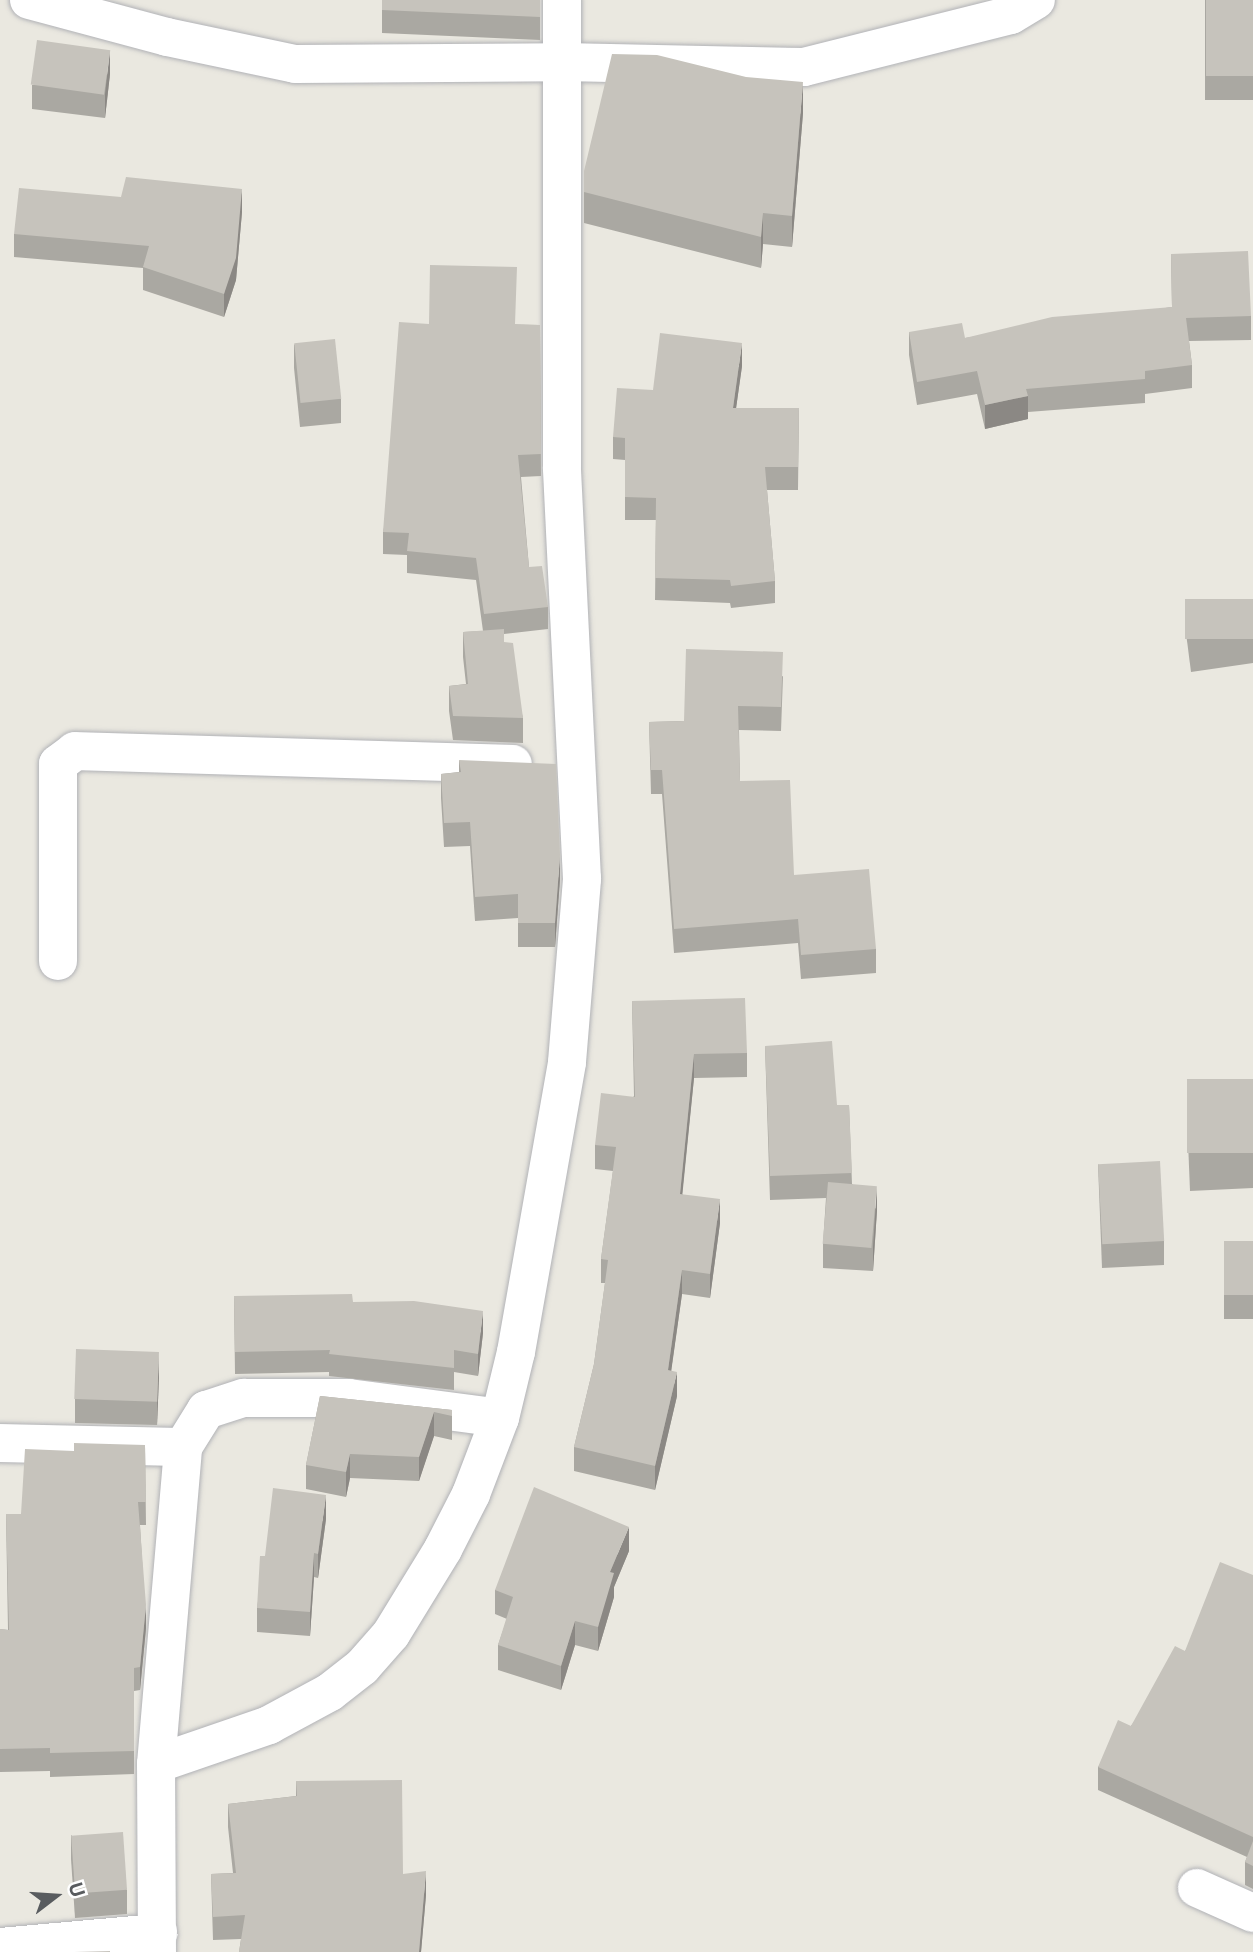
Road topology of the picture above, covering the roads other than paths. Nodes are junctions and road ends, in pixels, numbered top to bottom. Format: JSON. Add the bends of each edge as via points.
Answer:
{"nodes":[{"id":1,"x":29,"y":0,"type":"edge"},
{"id":2,"x":562,"y":0,"type":"edge"},
{"id":3,"x":1036,"y":0,"type":"edge"},
{"id":4,"x":563,"y":62,"type":"junction"},
{"id":5,"x":576,"y":766,"type":"junction"},
{"id":6,"x":58,"y":961,"type":"dead end"},
{"id":7,"x":500,"y":1418,"type":"junction"},
{"id":8,"x":0,"y":1443,"type":"edge"},
{"id":9,"x":183,"y":1447,"type":"junction"},
{"id":10,"x":156,"y":1764,"type":"junction"},
{"id":11,"x":1197,"y":1888,"type":"dead end"},
{"id":12,"x":1253,"y":1913,"type":"edge"},
{"id":13,"x":158,"y":1943,"type":"edge"},
{"id":14,"x":0,"y":1947,"type":"edge"}],
"edges":[{"from":1,"to":4,"type":"street","via":[[167,37],[295,64]]},
{"from":2,"to":4,"type":"street"},
{"from":3,"to":4,"type":"street","via":[[1012,15],[804,67]]},
{"from":4,"to":5,"type":"street","via":[[562,467]]},
{"from":5,"to":6,"type":"street","via":[[75,751],[58,764]]},
{"from":5,"to":7,"type":"street","via":[[582,879],[567,1062]]},
{"from":7,"to":9,"type":"street","via":[[349,1398],[244,1398],[206,1410]]},
{"from":7,"to":10,"type":"street","via":[[471,1494],[443,1549],[391,1634],[362,1667],[330,1692],[269,1725]]},
{"from":8,"to":9,"type":"street"},
{"from":9,"to":10,"type":"street"},
{"from":10,"to":13,"type":"street"},
{"from":11,"to":12,"type":"street"},
{"from":13,"to":14,"type":"street"}]}
